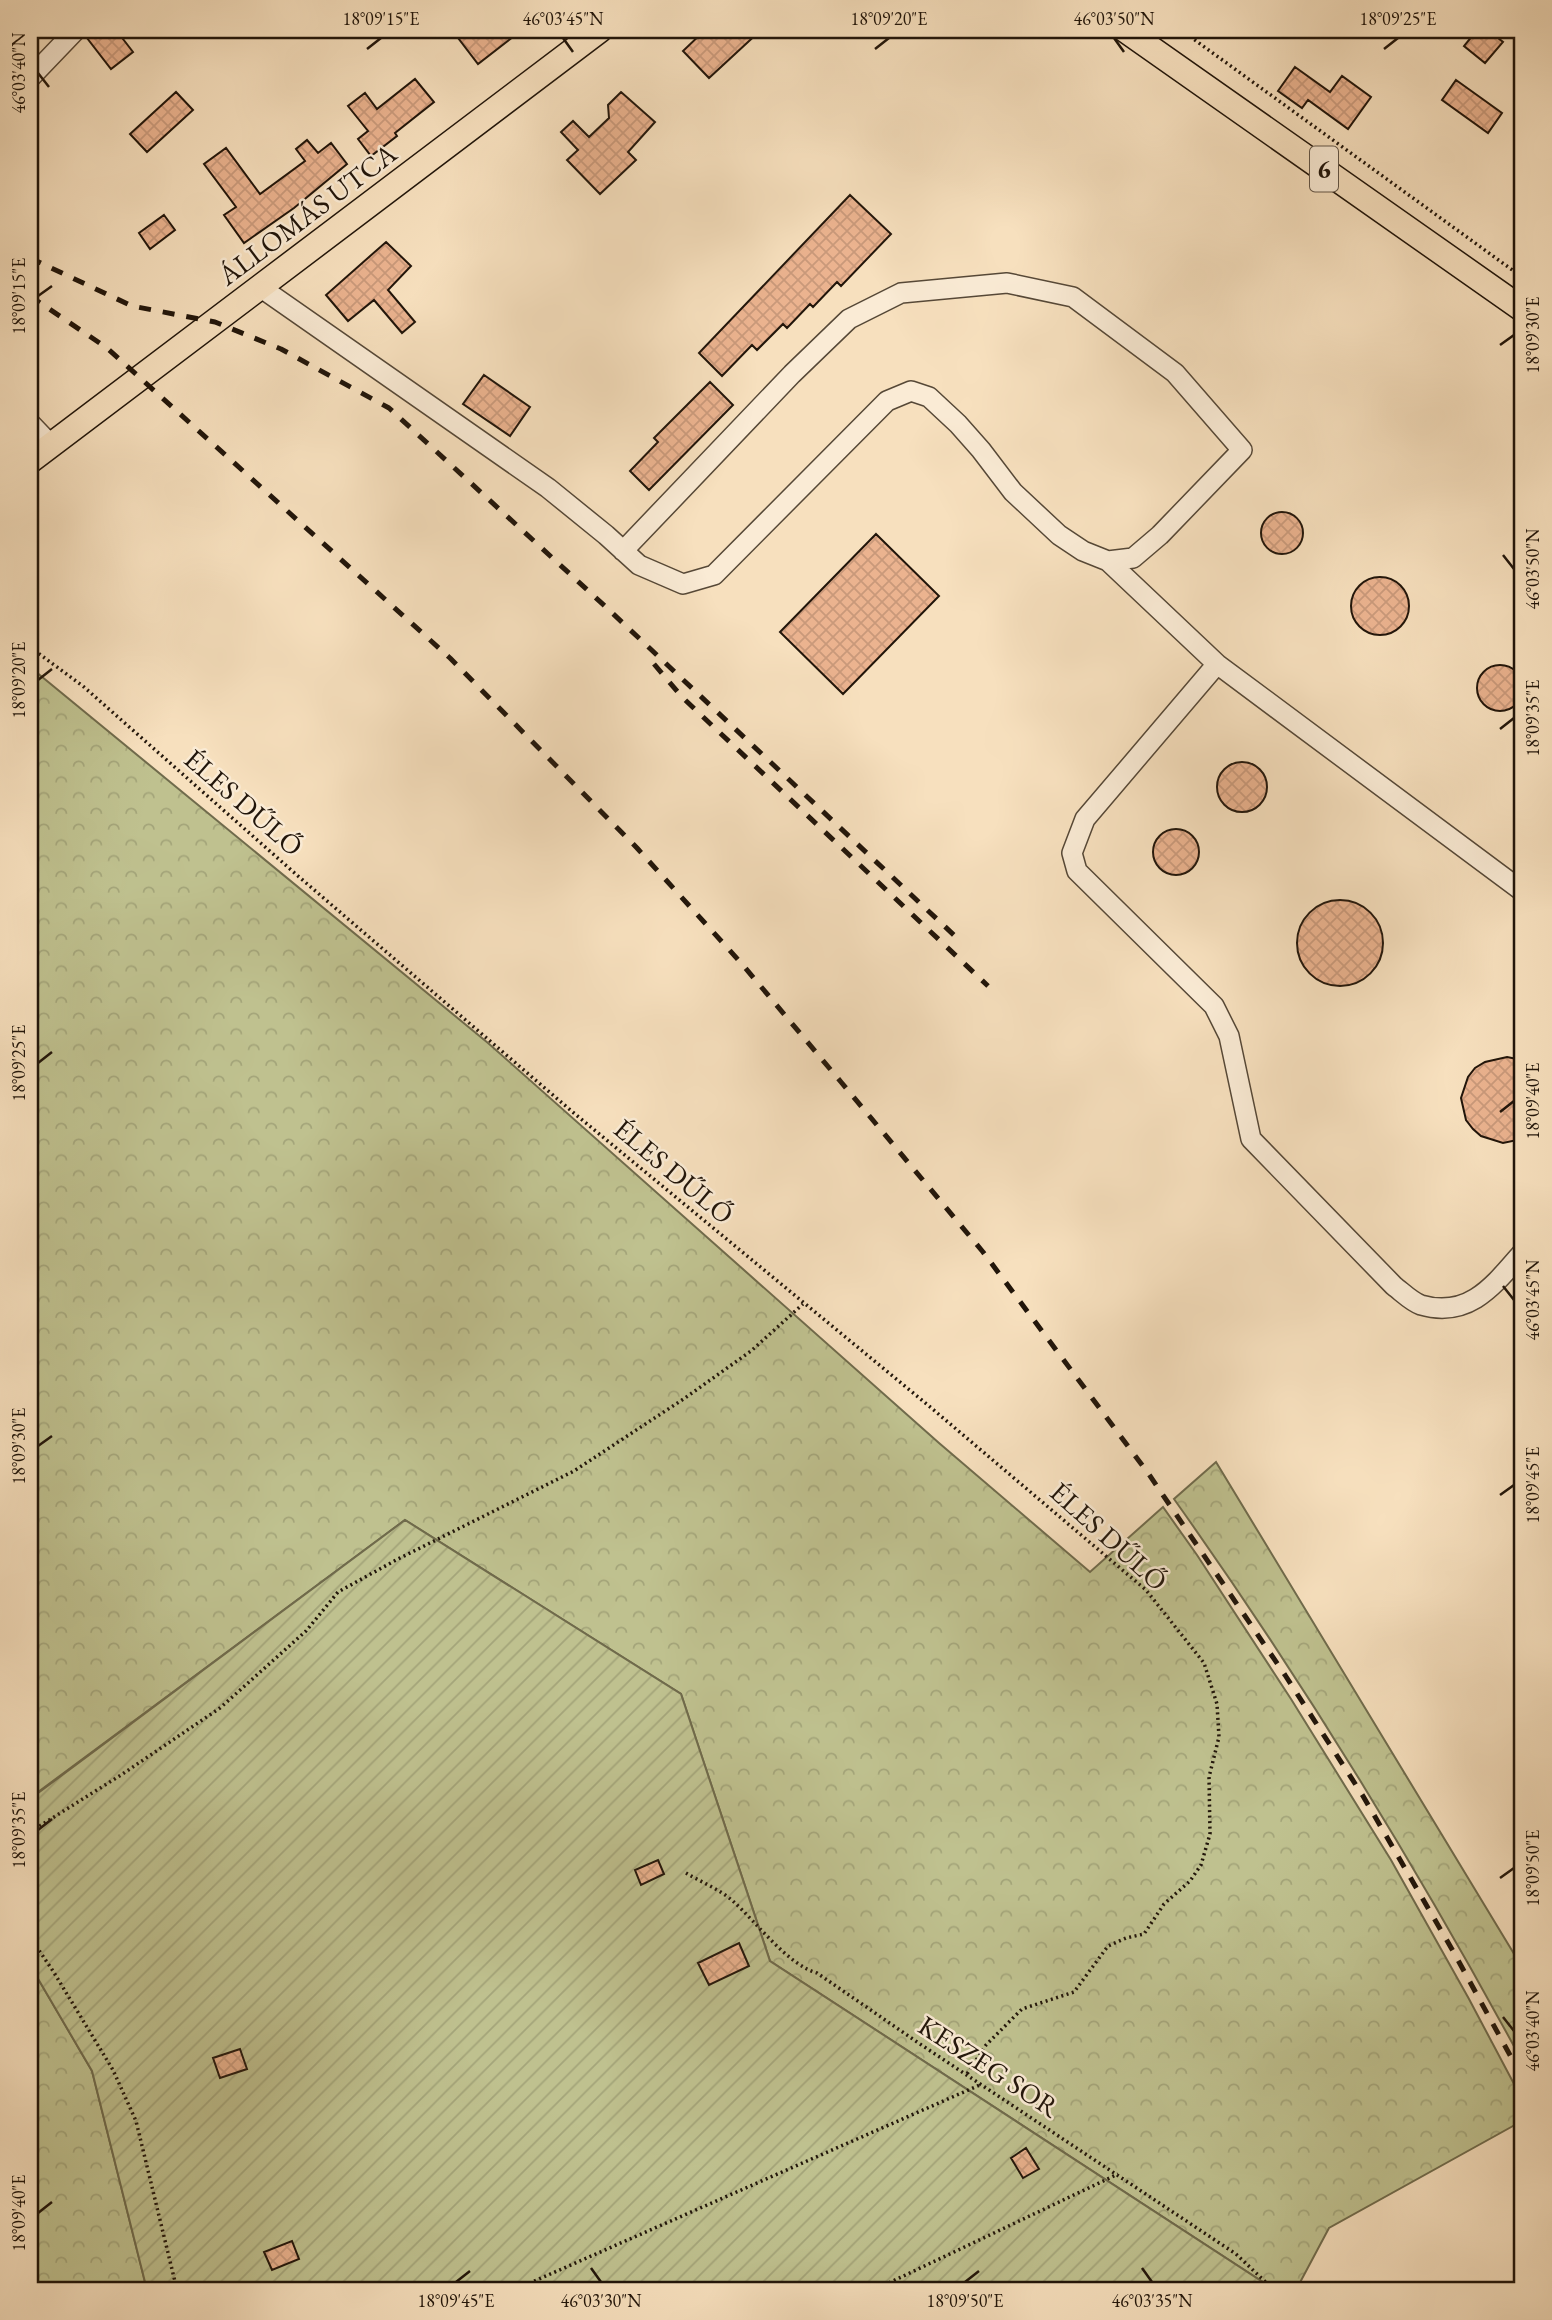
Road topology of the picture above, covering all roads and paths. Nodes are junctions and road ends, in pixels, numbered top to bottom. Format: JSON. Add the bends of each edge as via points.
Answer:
{"nodes":[{"id":1,"x":76,"y":30,"type":"edge"},
{"id":2,"x":600,"y":30,"type":"edge"},
{"id":3,"x":1125,"y":30,"type":"edge"},
{"id":4,"x":1181,"y":30,"type":"edge"},
{"id":5,"x":30,"y":78,"type":"edge"},
{"id":6,"x":1522,"y":277,"type":"edge"},
{"id":7,"x":260,"y":287,"type":"junction"},
{"id":8,"x":1522,"y":309,"type":"edge"},
{"id":9,"x":30,"y":423,"type":"edge"},
{"id":10,"x":51,"y":446,"type":"junction"},
{"id":11,"x":30,"y":461,"type":"edge"},
{"id":12,"x":623,"y":551,"type":"junction"},
{"id":13,"x":1108,"y":561,"type":"junction"},
{"id":14,"x":30,"y":647,"type":"edge"},
{"id":15,"x":1217,"y":664,"type":"junction"},
{"id":16,"x":1522,"y":891,"type":"edge"},
{"id":17,"x":1522,"y":1253,"type":"edge"},
{"id":18,"x":803,"y":1304,"type":"junction"},
{"id":19,"x":30,"y":1832,"type":"edge"},
{"id":20,"x":686,"y":1873,"type":"dead end"},
{"id":21,"x":30,"y":1937,"type":"edge"},
{"id":22,"x":967,"y":2074,"type":"junction"},
{"id":23,"x":982,"y":2084,"type":"junction"},
{"id":24,"x":1118,"y":2174,"type":"junction"},
{"id":25,"x":177,"y":2290,"type":"edge"},
{"id":26,"x":514,"y":2290,"type":"edge"},
{"id":27,"x":874,"y":2290,"type":"edge"},
{"id":28,"x":1274,"y":2290,"type":"edge"}],
"edges":[{"from":1,"to":5,"type":"street"},
{"from":2,"to":7,"type":"main road","name":"ÁLLOMÁS UTCA"},
{"from":3,"to":8,"type":"main road","number":"6"},
{"from":4,"to":6,"type":"path"},
{"from":7,"to":10,"type":"main road","name":"ÁLLOMÁS UTCA"},
{"from":7,"to":12,"type":"street","via":[[548,488]]},
{"from":9,"to":10,"type":"street"},
{"from":10,"to":11,"type":"main road","name":"ÁLLOMÁS UTCA"},
{"from":12,"to":13,"type":"street","via":[[639,565],[683,584],[714,575],[887,401],[911,391],[929,397],[958,424],[1013,492],[1059,535]]},
{"from":12,"to":13,"type":"street","via":[[849,319],[901,293],[1007,283],[1073,297],[1175,373],[1242,450],[1133,558]]},
{"from":13,"to":15,"type":"street"},
{"from":14,"to":18,"type":"path","name":"ÉLES DŰLŐ","via":[[84,688],[565,1105]]},
{"from":15,"to":16,"type":"street"},
{"from":15,"to":17,"type":"street","via":[[1085,819],[1072,853],[1077,871],[1214,1006],[1229,1036],[1251,1139],[1394,1286],[1420,1305],[1453,1309],[1486,1293]]},
{"from":18,"to":19,"type":"path","via":[[751,1351],[574,1471],[338,1592],[306,1631],[220,1708]]},
{"from":18,"to":22,"type":"path","name":"ÉLES DŰLŐ","via":[[1146,1590],[1204,1663],[1217,1703],[1219,1738],[1209,1777],[1210,1835],[1190,1881],[1164,1904],[1144,1934],[1108,1946],[1074,1992],[1023,2009],[986,2045]]},
{"from":20,"to":22,"type":"path","name":"KESZEG SOR","via":[[731,1899],[807,1970]]},
{"from":21,"to":25,"type":"path","via":[[113,2070],[136,2121]]},
{"from":22,"to":23,"type":"path","name":"KESZEG SOR"},
{"from":23,"to":24,"type":"path","name":"KESZEG SOR"},
{"from":23,"to":26,"type":"path"},
{"from":24,"to":27,"type":"path"},
{"from":24,"to":28,"type":"path","name":"KESZEG SOR","via":[[1236,2254]]}]}
